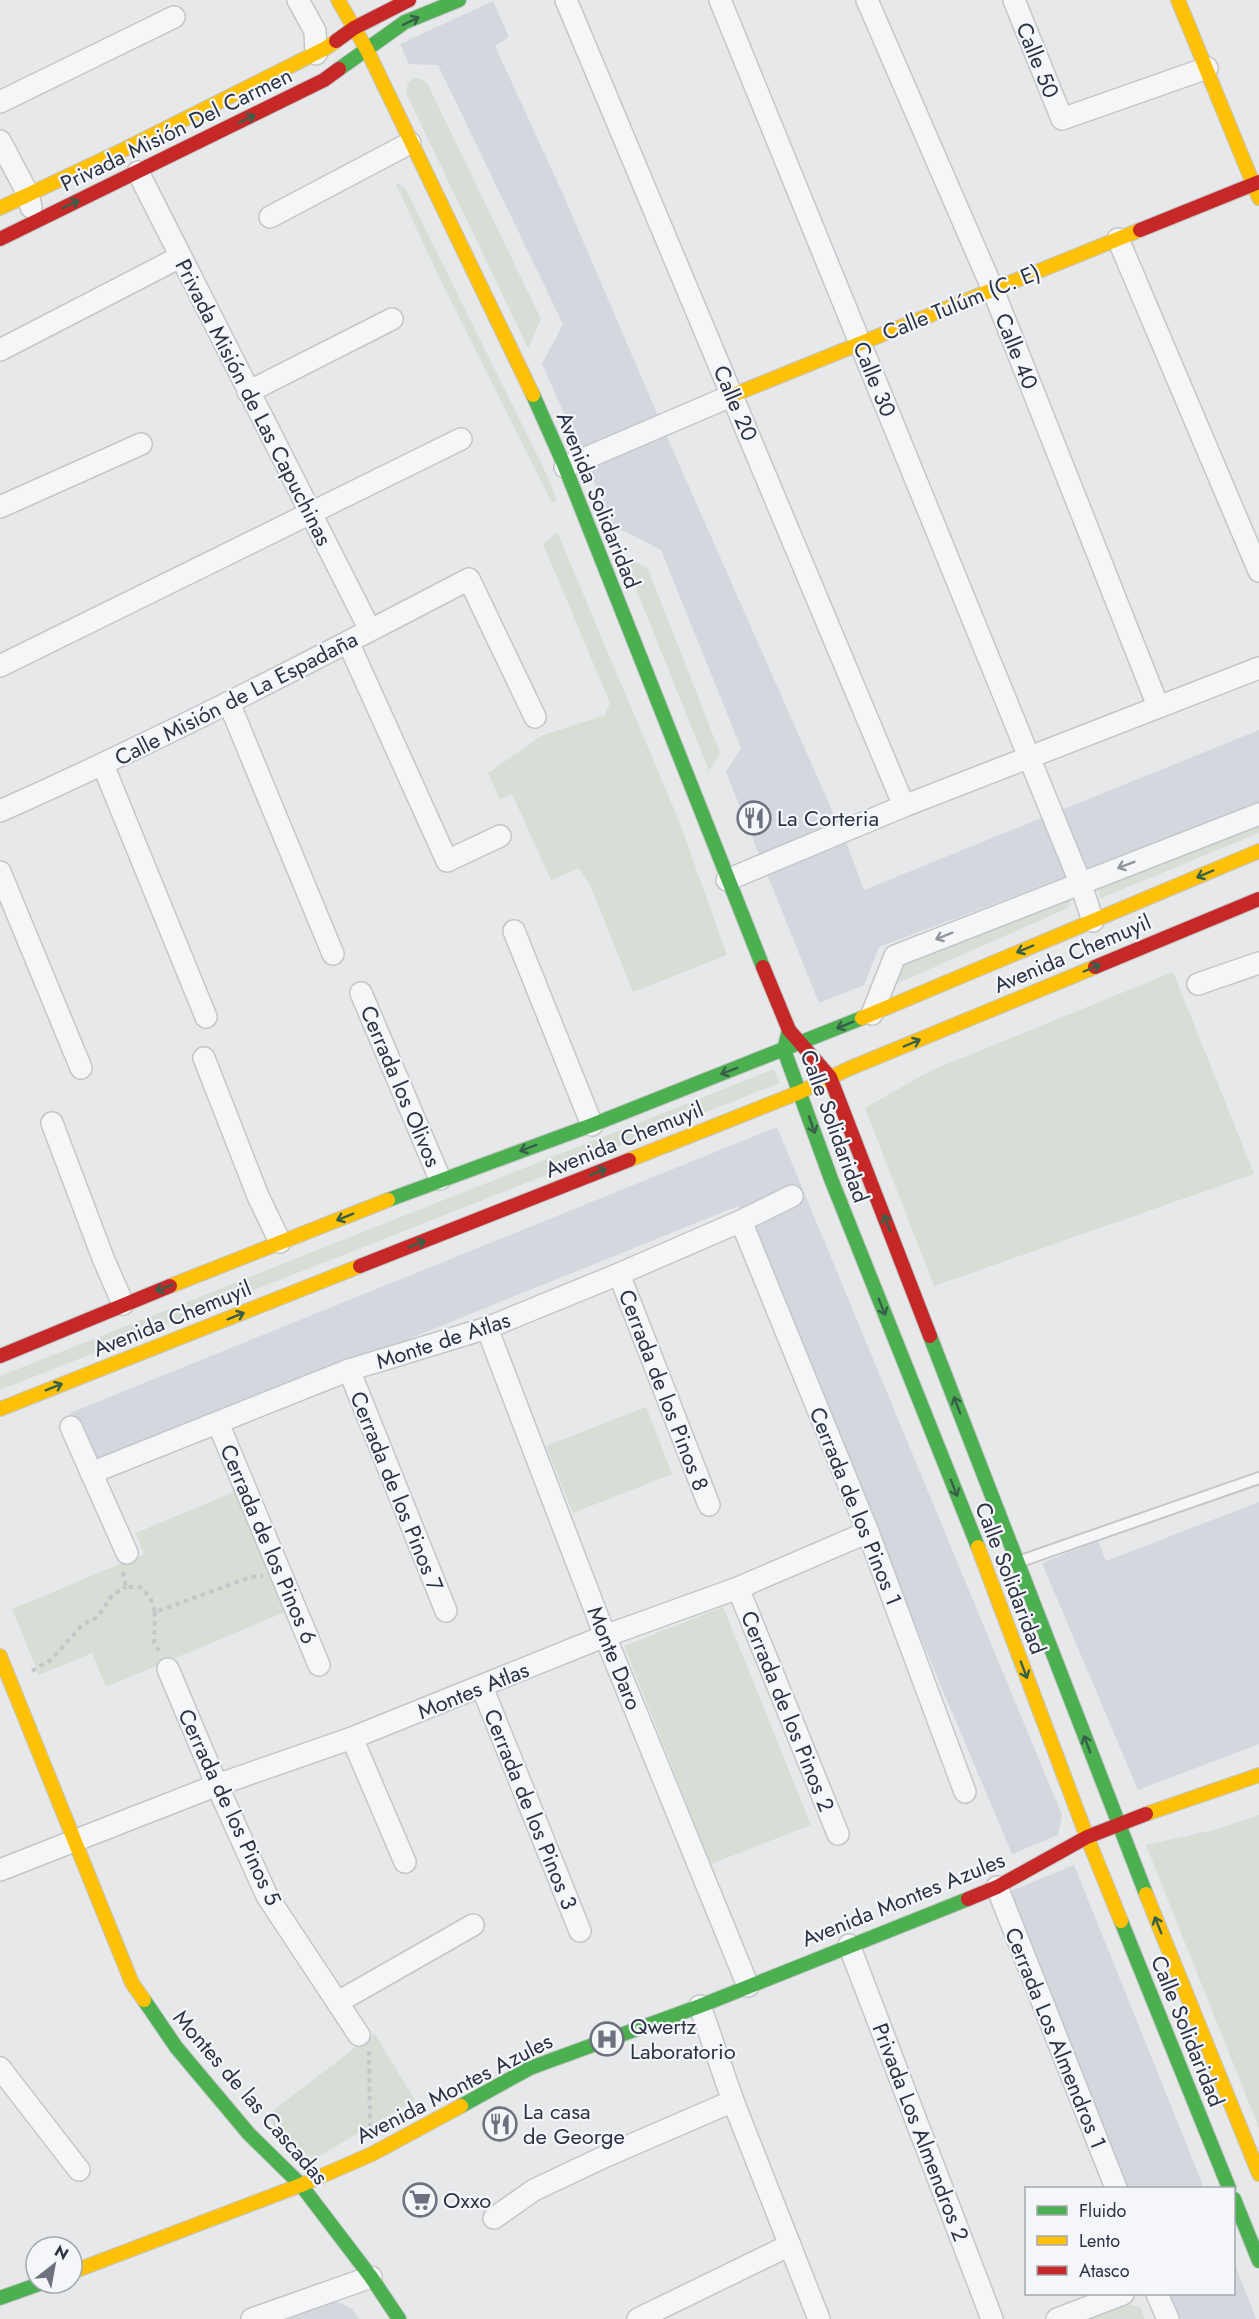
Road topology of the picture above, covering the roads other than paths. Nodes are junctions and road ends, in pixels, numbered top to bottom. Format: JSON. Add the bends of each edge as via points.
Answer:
{"nodes":[{"id":1,"x":297,"y":0,"type":"edge"},
{"id":2,"x":338,"y":0,"type":"edge"},
{"id":3,"x":409,"y":0,"type":"edge"},
{"id":4,"x":459,"y":0,"type":"edge"},
{"id":5,"x":566,"y":0,"type":"edge"},
{"id":6,"x":720,"y":0,"type":"edge"},
{"id":7,"x":867,"y":0,"type":"edge"},
{"id":8,"x":1014,"y":0,"type":"edge"},
{"id":9,"x":1178,"y":0,"type":"edge"},
{"id":10,"x":174,"y":17,"type":"dead end"},
{"id":11,"x":354,"y":28,"type":"junction"},
{"id":12,"x":367,"y":50,"type":"junction"},
{"id":13,"x":316,"y":54,"type":"junction"},
{"id":14,"x":1207,"y":68,"type":"junction"},
{"id":15,"x":0,"y":102,"type":"edge"},
{"id":16,"x":0,"y":141,"type":"edge"},
{"id":17,"x":410,"y":143,"type":"junction"},
{"id":18,"x":138,"y":172,"type":"junction"},
{"id":19,"x":1256,"y":183,"type":"edge"},
{"id":20,"x":28,"y":194,"type":"junction"},
{"id":21,"x":1259,"y":198,"type":"edge"},
{"id":22,"x":0,"y":208,"type":"edge"},
{"id":23,"x":270,"y":218,"type":"dead end"},
{"id":24,"x":35,"y":222,"type":"junction"},
{"id":25,"x":0,"y":239,"type":"edge"},
{"id":26,"x":1118,"y":239,"type":"junction"},
{"id":27,"x":180,"y":257,"type":"junction"},
{"id":28,"x":993,"y":290,"type":"junction"},
{"id":29,"x":392,"y":319,"type":"dead end"},
{"id":30,"x":860,"y":343,"type":"junction"},
{"id":31,"x":0,"y":350,"type":"edge"},
{"id":32,"x":248,"y":392,"type":"junction"},
{"id":33,"x":733,"y":395,"type":"junction"},
{"id":34,"x":461,"y":439,"type":"dead end"},
{"id":35,"x":141,"y":444,"type":"dead end"},
{"id":36,"x":565,"y":467,"type":"junction"},
{"id":37,"x":0,"y":507,"type":"edge"},
{"id":38,"x":310,"y":514,"type":"junction"},
{"id":39,"x":1259,"y":571,"type":"edge"},
{"id":40,"x":370,"y":630,"type":"junction"},
{"id":41,"x":348,"y":642,"type":"junction"},
{"id":42,"x":0,"y":666,"type":"edge"},
{"id":43,"x":1259,"y":668,"type":"edge"},
{"id":44,"x":229,"y":704,"type":"junction"},
{"id":45,"x":1158,"y":706,"type":"junction"},
{"id":46,"x":535,"y":717,"type":"dead end"},
{"id":47,"x":1029,"y":758,"type":"junction"},
{"id":48,"x":103,"y":765,"type":"junction"},
{"id":49,"x":904,"y":806,"type":"junction"},
{"id":50,"x":0,"y":811,"type":"edge"},
{"id":51,"x":1259,"y":814,"type":"edge"},
{"id":52,"x":500,"y":837,"type":"dead end"},
{"id":53,"x":1259,"y":851,"type":"edge"},
{"id":54,"x":0,"y":872,"type":"edge"},
{"id":55,"x":727,"y":880,"type":"junction"},
{"id":56,"x":1080,"y":882,"type":"junction"},
{"id":57,"x":1259,"y":899,"type":"edge"},
{"id":58,"x":1093,"y":921,"type":"junction"},
{"id":59,"x":514,"y":931,"type":"dead end"},
{"id":60,"x":333,"y":954,"type":"dead end"},
{"id":61,"x":1259,"y":963,"type":"edge"},
{"id":62,"x":1198,"y":984,"type":"dead end"},
{"id":63,"x":361,"y":993,"type":"dead end"},
{"id":64,"x":872,"y":1014,"type":"junction"},
{"id":65,"x":206,"y":1017,"type":"dead end"},
{"id":66,"x":789,"y":1030,"type":"junction"},
{"id":67,"x":802,"y":1043,"type":"junction"},
{"id":68,"x":784,"y":1050,"type":"junction"},
{"id":69,"x":204,"y":1058,"type":"dead end"},
{"id":70,"x":81,"y":1068,"type":"dead end"},
{"id":71,"x":830,"y":1077,"type":"junction"},
{"id":72,"x":800,"y":1092,"type":"junction"},
{"id":73,"x":52,"y":1123,"type":"dead end"},
{"id":74,"x":592,"y":1125,"type":"junction"},
{"id":75,"x":440,"y":1179,"type":"junction"},
{"id":76,"x":792,"y":1196,"type":"dead end"},
{"id":77,"x":741,"y":1221,"type":"junction"},
{"id":78,"x":280,"y":1242,"type":"junction"},
{"id":79,"x":619,"y":1274,"type":"junction"},
{"id":80,"x":123,"y":1304,"type":"junction"},
{"id":81,"x":487,"y":1328,"type":"junction"},
{"id":82,"x":0,"y":1356,"type":"edge"},
{"id":83,"x":349,"y":1370,"type":"junction"},
{"id":84,"x":0,"y":1409,"type":"edge"},
{"id":85,"x":218,"y":1423,"type":"junction"},
{"id":86,"x":71,"y":1427,"type":"dead end"},
{"id":87,"x":91,"y":1473,"type":"junction"},
{"id":88,"x":1259,"y":1478,"type":"edge"},
{"id":89,"x":709,"y":1505,"type":"dead end"},
{"id":90,"x":868,"y":1532,"type":"junction"},
{"id":91,"x":127,"y":1553,"type":"road end"},
{"id":92,"x":1017,"y":1563,"type":"junction"},
{"id":93,"x":738,"y":1588,"type":"junction"},
{"id":94,"x":446,"y":1611,"type":"dead end"},
{"id":95,"x":605,"y":1636,"type":"junction"},
{"id":96,"x":0,"y":1656,"type":"edge"},
{"id":97,"x":319,"y":1665,"type":"dead end"},
{"id":98,"x":168,"y":1669,"type":"road end"},
{"id":99,"x":482,"y":1687,"type":"junction"},
{"id":100,"x":352,"y":1738,"type":"junction"},
{"id":101,"x":1259,"y":1774,"type":"edge"},
{"id":102,"x":217,"y":1785,"type":"junction"},
{"id":103,"x":965,"y":1792,"type":"dead end"},
{"id":104,"x":1118,"y":1824,"type":"junction"},
{"id":105,"x":838,"y":1834,"type":"dead end"},
{"id":106,"x":1087,"y":1837,"type":"junction"},
{"id":107,"x":75,"y":1842,"type":"junction"},
{"id":108,"x":405,"y":1862,"type":"dead end"},
{"id":109,"x":0,"y":1870,"type":"edge"},
{"id":110,"x":997,"y":1887,"type":"junction"},
{"id":111,"x":473,"y":1925,"type":"dead end"},
{"id":112,"x":580,"y":1931,"type":"dead end"},
{"id":113,"x":849,"y":1945,"type":"junction"},
{"id":114,"x":748,"y":1986,"type":"junction"},
{"id":115,"x":338,"y":2002,"type":"junction"},
{"id":116,"x":700,"y":2006,"type":"junction"},
{"id":117,"x":359,"y":2035,"type":"road end"},
{"id":118,"x":0,"y":2067,"type":"edge"},
{"id":119,"x":733,"y":2101,"type":"junction"},
{"id":120,"x":79,"y":2170,"type":"dead end"},
{"id":121,"x":1259,"y":2174,"type":"edge"},
{"id":122,"x":300,"y":2185,"type":"junction"},
{"id":123,"x":1116,"y":2187,"type":"edge"},
{"id":124,"x":1229,"y":2187,"type":"edge"},
{"id":125,"x":1235,"y":2204,"type":"edge"},
{"id":126,"x":494,"y":2218,"type":"dead end"},
{"id":127,"x":790,"y":2245,"type":"junction"},
{"id":128,"x":1259,"y":2261,"type":"edge"},
{"id":129,"x":84,"y":2267,"type":"edge"},
{"id":130,"x":371,"y":2277,"type":"junction"},
{"id":131,"x":24,"y":2289,"type":"edge"},
{"id":132,"x":1120,"y":2295,"type":"edge"},
{"id":133,"x":1157,"y":2295,"type":"edge"},
{"id":134,"x":0,"y":2298,"type":"edge"},
{"id":135,"x":252,"y":2319,"type":"edge"},
{"id":136,"x":399,"y":2319,"type":"edge"},
{"id":137,"x":638,"y":2319,"type":"edge"},
{"id":138,"x":819,"y":2319,"type":"edge"},
{"id":139,"x":992,"y":2319,"type":"edge"},
{"id":140,"x":1057,"y":2319,"type":"edge"},
{"id":141,"x":1168,"y":2319,"type":"edge"}],
"edges":[{"from":1,"to":13,"type":"street","via":[[315,31]]},
{"from":2,"to":11,"type":"main road","name":"Avenida Solidaridad"},
{"from":3,"to":11,"type":"main road","name":"Privada Misión Del Carmen"},
{"from":12,"to":4,"type":"main road","name":"Privada Misión Del Carmen","one_way":true,"via":[[405,22]]},
{"from":5,"to":33,"type":"street","name":"Calle 20"},
{"from":6,"to":30,"type":"street","name":"Calle 30"},
{"from":7,"to":28,"type":"street","name":"Calle 40"},
{"from":8,"to":14,"type":"street","name":"Calle 50","via":[[1062,119]]},
{"from":9,"to":14,"type":"main road"},
{"from":10,"to":15,"type":"street"},
{"from":11,"to":12,"type":"main road","name":"Avenida Solidaridad"},
{"from":11,"to":13,"type":"main road","name":"Privada Misión Del Carmen"},
{"from":12,"to":17,"type":"main road","name":"Avenida Solidaridad"},
{"from":18,"to":12,"type":"main road","name":"Privada Misión Del Carmen","one_way":true,"via":[[324,80]]},
{"from":13,"to":20,"type":"main road","name":"Privada Misión Del Carmen"},
{"from":14,"to":19,"type":"main road"},
{"from":16,"to":20,"type":"street"},
{"from":17,"to":23,"type":"street"},
{"from":17,"to":36,"type":"main road","name":"Avenida Solidaridad"},
{"from":24,"to":18,"type":"main road","name":"Privada Misión Del Carmen","one_way":true},
{"from":18,"to":27,"type":"street","name":"Privada Misión de Las Capuchinas"},
{"from":19,"to":21,"type":"main road"},
{"from":19,"to":26,"type":"main road","name":"Calle Tulúm (C. E)"},
{"from":20,"to":22,"type":"main road","name":"Privada Misión Del Carmen"},
{"from":20,"to":24,"type":"street"},
{"from":24,"to":25,"type":"main road","name":"Privada Misión Del Carmen"},
{"from":26,"to":28,"type":"main road","name":"Calle Tulúm (C. E)"},
{"from":26,"to":39,"type":"street"},
{"from":27,"to":31,"type":"street"},
{"from":27,"to":32,"type":"street","name":"Privada Misión de Las Capuchinas"},
{"from":28,"to":30,"type":"main road","name":"Calle Tulúm (C. E)"},
{"from":28,"to":45,"type":"street","name":"Calle 40"},
{"from":29,"to":32,"type":"street"},
{"from":30,"to":33,"type":"main road","name":"Calle Tulúm (C. E)"},
{"from":30,"to":47,"type":"street","name":"Calle 30"},
{"from":32,"to":38,"type":"street","name":"Privada Misión de Las Capuchinas"},
{"from":33,"to":36,"type":"street","name":"Calle Tulúm (C. E)"},
{"from":33,"to":49,"type":"street","name":"Calle 20"},
{"from":34,"to":38,"type":"street"},
{"from":35,"to":37,"type":"street"},
{"from":36,"to":55,"type":"main road","name":"Avenida Solidaridad"},
{"from":38,"to":40,"type":"street","name":"Privada Misión de Las Capuchinas"},
{"from":38,"to":42,"type":"street"},
{"from":40,"to":41,"type":"street","name":"Calle Misión de La Espadaña"},
{"from":40,"to":46,"type":"street","name":"Calle Misión de La Espadaña","via":[[469,579]]},
{"from":41,"to":44,"type":"street","name":"Calle Misión de La Espadaña"},
{"from":41,"to":52,"type":"street","via":[[447,861]]},
{"from":43,"to":45,"type":"street"},
{"from":44,"to":48,"type":"street","name":"Calle Misión de La Espadaña"},
{"from":44,"to":60,"type":"street"},
{"from":45,"to":47,"type":"street"},
{"from":47,"to":49,"type":"street"},
{"from":47,"to":56,"type":"street","name":"Calle 30"},
{"from":48,"to":50,"type":"street","name":"Calle Misión de La Espadaña"},
{"from":48,"to":65,"type":"street"},
{"from":49,"to":55,"type":"street"},
{"from":51,"to":56,"type":"street","one_way":true},
{"from":53,"to":58,"type":"main road","name":"Avenida Chemuyil","one_way":true},
{"from":54,"to":70,"type":"street"},
{"from":55,"to":66,"type":"main road","name":"Avenida Solidaridad"},
{"from":56,"to":58,"type":"street","name":"Calle 30"},
{"from":56,"to":64,"type":"street","one_way":true,"via":[[895,956]]},
{"from":71,"to":57,"type":"main road","name":"Avenida Chemuyil","one_way":true},
{"from":58,"to":64,"type":"main road","name":"Avenida Chemuyil","one_way":true},
{"from":59,"to":74,"type":"street"},
{"from":61,"to":62,"type":"street"},
{"from":63,"to":75,"type":"street","name":"Cerrada los Olivos"},
{"from":64,"to":67,"type":"main road","name":"Avenida Chemuyil","one_way":true},
{"from":66,"to":67,"type":"main road","name":"Calle Solidaridad"},
{"from":66,"to":68,"type":"main road","name":"Calle Solidaridad"},
{"from":67,"to":68,"type":"main road","name":"Avenida Chemuyil"},
{"from":67,"to":71,"type":"main road","name":"Calle Solidaridad"},
{"from":68,"to":72,"type":"main road","name":"Calle Solidaridad"},
{"from":68,"to":74,"type":"main road","name":"Avenida Chemuyil","one_way":true},
{"from":69,"to":78,"type":"street"},
{"from":71,"to":72,"type":"main road","name":"Avenida Chemuyil"},
{"from":92,"to":71,"type":"main road","name":"Calle Solidaridad","one_way":true},
{"from":84,"to":72,"type":"main road","name":"Avenida Chemuyil","one_way":true},
{"from":72,"to":106,"type":"main road","name":"Calle Solidaridad","one_way":true},
{"from":73,"to":80,"type":"street"},
{"from":74,"to":75,"type":"main road","name":"Avenida Chemuyil","one_way":true},
{"from":75,"to":78,"type":"main road","name":"Avenida Chemuyil","one_way":true},
{"from":76,"to":77,"type":"street","name":"Monte de Atlas"},
{"from":77,"to":79,"type":"street","name":"Monte de Atlas"},
{"from":77,"to":90,"type":"street","name":"Cerrada de los Pinos 1"},
{"from":78,"to":80,"type":"main road","name":"Avenida Chemuyil","one_way":true},
{"from":79,"to":81,"type":"street","name":"Monte de Atlas"},
{"from":79,"to":89,"type":"street","name":"Cerrada de los Pinos 8"},
{"from":80,"to":82,"type":"main road","name":"Avenida Chemuyil"},
{"from":81,"to":83,"type":"street","name":"Monte de Atlas"},
{"from":81,"to":95,"type":"street","name":"Monte Daro"},
{"from":83,"to":85,"type":"street","name":"Monte de Atlas"},
{"from":83,"to":94,"type":"street","name":"Cerrada de los Pinos 7"},
{"from":85,"to":87,"type":"street","name":"Monte de Atlas"},
{"from":85,"to":97,"type":"street","name":"Cerrada de los Pinos 6"},
{"from":86,"to":87,"type":"street"},
{"from":87,"to":91,"type":"street"},
{"from":88,"to":92,"type":"lane"},
{"from":90,"to":93,"type":"street","name":"Montes Atlas"},
{"from":90,"to":103,"type":"street","name":"Cerrada de los Pinos 1"},
{"from":104,"to":92,"type":"main road","name":"Calle Solidaridad","one_way":true},
{"from":93,"to":95,"type":"street","name":"Montes Atlas"},
{"from":93,"to":105,"type":"street","name":"Cerrada de los Pinos 2"},
{"from":95,"to":99,"type":"street","name":"Montes Atlas"},
{"from":95,"to":114,"type":"street","name":"Monte Daro"},
{"from":96,"to":107,"type":"main road","name":"Montes de las Cascadas"},
{"from":98,"to":102,"type":"street","name":"Cerrada de los Pinos 5"},
{"from":99,"to":100,"type":"street","name":"Montes Atlas"},
{"from":99,"to":112,"type":"street","name":"Cerrada de los Pinos 3"},
{"from":100,"to":102,"type":"street","name":"Montes Atlas"},
{"from":100,"to":108,"type":"street"},
{"from":101,"to":104,"type":"main road","name":"Avenida Montes Azules"},
{"from":102,"to":107,"type":"street","name":"Montes Atlas"},
{"from":102,"to":115,"type":"street","name":"Cerrada de los Pinos 5","via":[[267,1896]]},
{"from":104,"to":106,"type":"main road","name":"Avenida Montes Azules"},
{"from":121,"to":104,"type":"main road","name":"Calle Solidaridad","one_way":true},
{"from":106,"to":110,"type":"main road","name":"Avenida Montes Azules"},
{"from":106,"to":124,"type":"main road","name":"Calle Solidaridad"},
{"from":107,"to":109,"type":"street","name":"Montes Atlas"},
{"from":107,"to":122,"type":"main road","name":"Montes de las Cascadas","via":[[132,1983],[176,2047],[249,2134]]},
{"from":110,"to":113,"type":"main road","name":"Avenida Montes Azules"},
{"from":110,"to":123,"type":"street","name":"Cerrada Los Almendros 1"},
{"from":111,"to":115,"type":"street"},
{"from":113,"to":114,"type":"main road","name":"Avenida Montes Azules"},
{"from":113,"to":139,"type":"street","name":"Privada Los Almendros 2"},
{"from":114,"to":116,"type":"main road","name":"Avenida Montes Azules"},
{"from":115,"to":117,"type":"street","name":"Cerrada de los Pinos 5"},
{"from":116,"to":119,"type":"street"},
{"from":116,"to":122,"type":"main road","name":"Avenida Montes Azules","via":[[530,2068],[372,2154]]},
{"from":118,"to":120,"type":"street"},
{"from":119,"to":126,"type":"street","via":[[534,2190]]},
{"from":119,"to":127,"type":"street"},
{"from":122,"to":129,"type":"main road","name":"Avenida Montes Azules"},
{"from":122,"to":130,"type":"main road","name":"Montes de las Cascadas"},
{"from":125,"to":128,"type":"main road"},
{"from":127,"to":137,"type":"street"},
{"from":127,"to":138,"type":"street"},
{"from":130,"to":135,"type":"street"},
{"from":130,"to":136,"type":"main road","name":"Montes de las Cascadas"},
{"from":131,"to":134,"type":"main road"},
{"from":132,"to":140,"type":"street"},
{"from":133,"to":141,"type":"street"}]}
